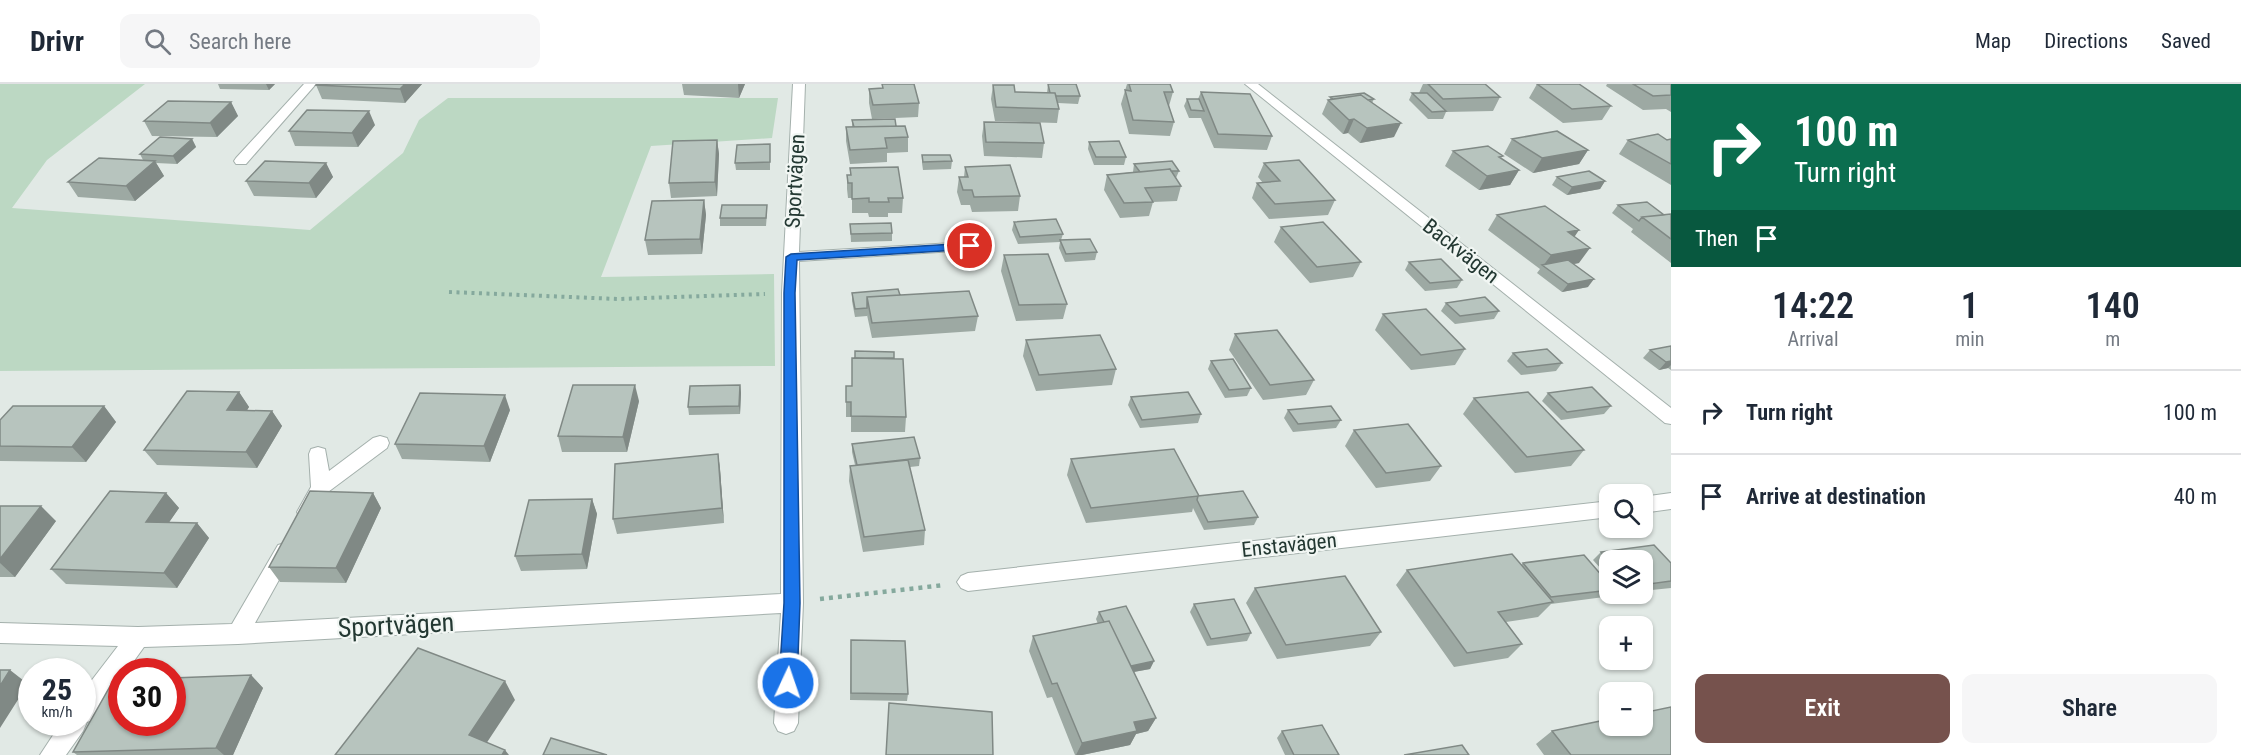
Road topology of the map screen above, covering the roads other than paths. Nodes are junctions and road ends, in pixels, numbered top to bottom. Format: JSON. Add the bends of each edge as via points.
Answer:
{"nodes":[{"id":1,"x":310,"y":84,"type":"edge"},
{"id":2,"x":799,"y":84,"type":"edge"},
{"id":3,"x":1251,"y":84,"type":"edge"},
{"id":4,"x":241,"y":161,"type":"dead end"},
{"id":5,"x":970,"y":246,"type":"dead end"},
{"id":6,"x":791,"y":257,"type":"junction"},
{"id":7,"x":1671,"y":418,"type":"edge"},
{"id":8,"x":380,"y":442,"type":"dead end"},
{"id":9,"x":318,"y":454,"type":"dead end"},
{"id":10,"x":321,"y":487,"type":"junction"},
{"id":11,"x":1671,"y":501,"type":"edge"},
{"id":12,"x":1653,"y":503,"type":"edge"},
{"id":13,"x":1599,"y":510,"type":"edge"},
{"id":14,"x":968,"y":582,"type":"road end"},
{"id":15,"x":792,"y":603,"type":"junction"},
{"id":16,"x":0,"y":633,"type":"edge"},
{"id":17,"x":238,"y":634,"type":"junction"},
{"id":18,"x":138,"y":637,"type":"junction"},
{"id":19,"x":96,"y":694,"type":"edge"},
{"id":20,"x":786,"y":723,"type":"dead end"},
{"id":21,"x":66,"y":736,"type":"edge"},
{"id":22,"x":52,"y":755,"type":"edge"}],
"edges":[{"from":1,"to":4,"type":"street"},
{"from":2,"to":6,"type":"street","name":"Sportvägen"},
{"from":3,"to":7,"type":"street","name":"Backvägen"},
{"from":5,"to":6,"type":"street"},
{"from":6,"to":15,"type":"street","name":"Sportvägen"},
{"from":8,"to":10,"type":"street"},
{"from":9,"to":10,"type":"street"},
{"from":10,"to":17,"type":"street"},
{"from":11,"to":12,"type":"street"},
{"from":13,"to":14,"type":"street","name":"Enstavägen"},
{"from":15,"to":17,"type":"street","name":"Sportvägen"},
{"from":15,"to":20,"type":"street","name":"Sportvägen"},
{"from":16,"to":18,"type":"street","name":"Sportvägen"},
{"from":17,"to":18,"type":"street","name":"Sportvägen"},
{"from":18,"to":19,"type":"street"},
{"from":21,"to":22,"type":"street"}]}
